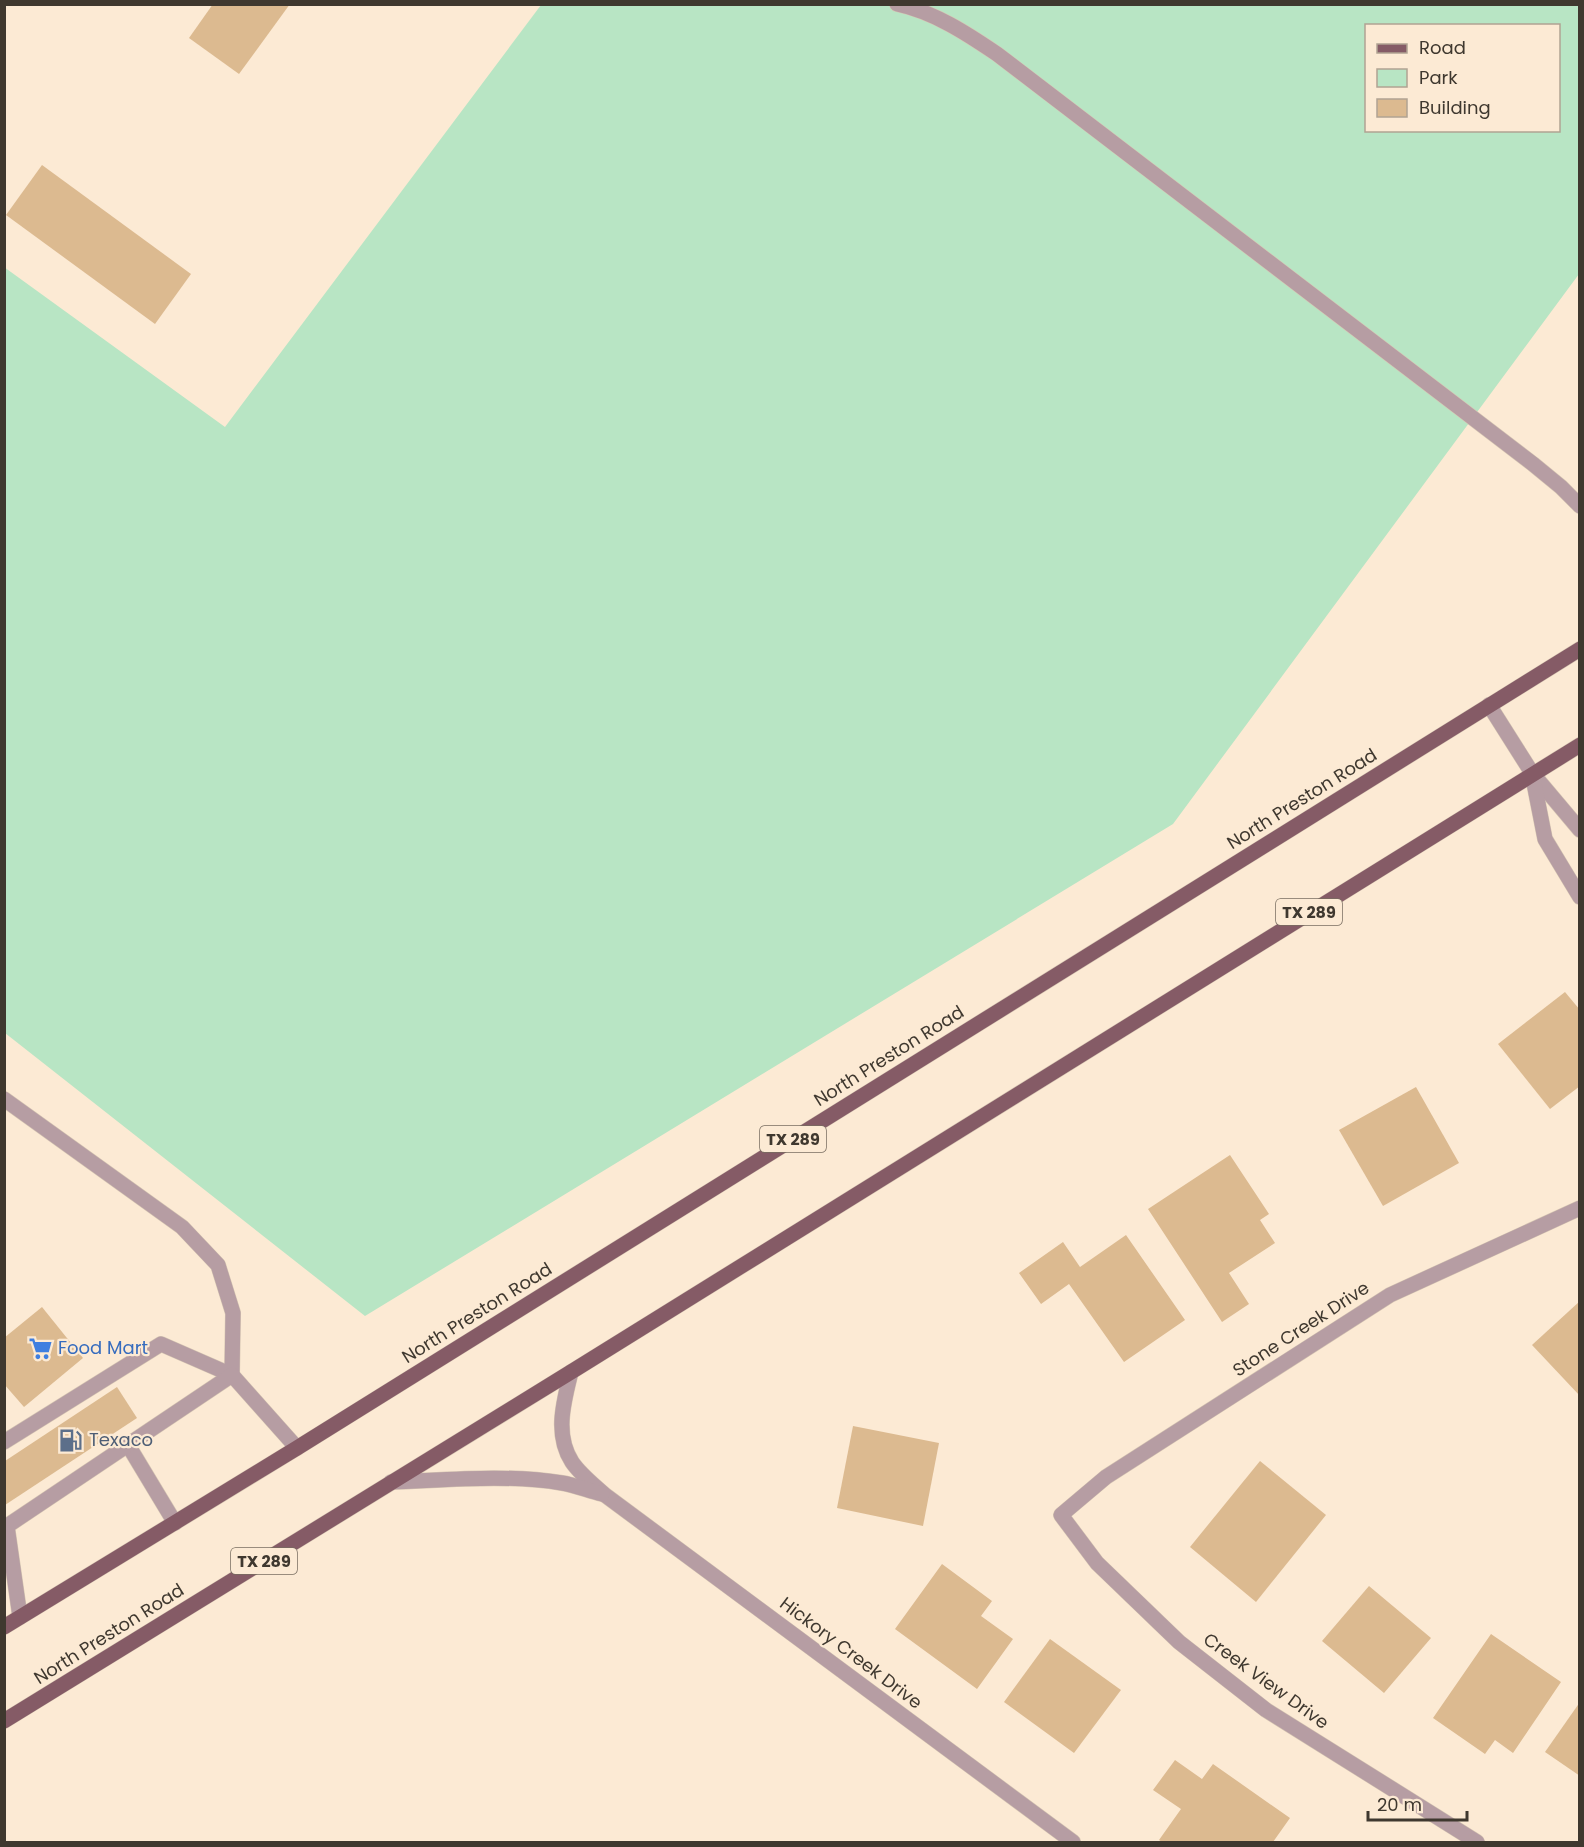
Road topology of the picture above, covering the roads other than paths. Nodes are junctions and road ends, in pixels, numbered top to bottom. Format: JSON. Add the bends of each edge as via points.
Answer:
{"nodes":[{"id":1,"x":897,"y":4,"type":"edge"},
{"id":2,"x":1580,"y":506,"type":"edge"},
{"id":3,"x":1580,"y":649,"type":"edge"},
{"id":4,"x":1489,"y":705,"type":"junction"},
{"id":5,"x":1580,"y":744,"type":"edge"},
{"id":6,"x":1532,"y":773,"type":"junction"},
{"id":7,"x":1580,"y":830,"type":"edge"},
{"id":8,"x":1580,"y":897,"type":"edge"},
{"id":9,"x":4,"y":1099,"type":"edge"},
{"id":10,"x":1580,"y":1208,"type":"edge"},
{"id":11,"x":571,"y":1372,"type":"junction"},
{"id":12,"x":232,"y":1375,"type":"junction"},
{"id":13,"x":4,"y":1442,"type":"edge"},
{"id":14,"x":128,"y":1445,"type":"junction"},
{"id":15,"x":297,"y":1448,"type":"junction"},
{"id":16,"x":391,"y":1482,"type":"junction"},
{"id":17,"x":605,"y":1495,"type":"junction"},
{"id":18,"x":1061,"y":1515,"type":"joint"},
{"id":19,"x":175,"y":1523,"type":"junction"},
{"id":20,"x":6,"y":1525,"type":"edge"},
{"id":21,"x":20,"y":1617,"type":"junction"},
{"id":22,"x":4,"y":1627,"type":"edge"},
{"id":23,"x":4,"y":1721,"type":"edge"},
{"id":24,"x":1073,"y":1842,"type":"edge"},
{"id":25,"x":1478,"y":1842,"type":"edge"}],
"edges":[{"from":1,"to":2,"type":"street","via":[[961,30],[997,54],[1533,464]]},
{"from":3,"to":4,"type":"main road","name":"North Preston Road","number":"TX 289"},
{"from":4,"to":6,"type":"street"},
{"from":4,"to":15,"type":"main road","name":"North Preston Road","number":"TX 289"},
{"from":5,"to":6,"type":"main road","name":"North Preston Road","number":"TX 289"},
{"from":6,"to":7,"type":"street"},
{"from":6,"to":8,"type":"street","via":[[1545,839]]},
{"from":6,"to":11,"type":"main road","name":"North Preston Road","number":"TX 289"},
{"from":9,"to":12,"type":"street","via":[[182,1227],[218,1264],[233,1313]]},
{"from":10,"to":18,"type":"street","name":"Stone Creek Drive","via":[[1390,1295],[1106,1477]]},
{"from":11,"to":16,"type":"main road","name":"North Preston Road","number":"TX 289"},
{"from":11,"to":17,"type":"street","name":"Hickory Creek Drive","via":[[563,1403],[562,1436],[572,1462]]},
{"from":12,"to":13,"type":"street","via":[[161,1344]]},
{"from":12,"to":14,"type":"street"},
{"from":12,"to":15,"type":"street"},
{"from":14,"to":19,"type":"street"},
{"from":14,"to":20,"type":"street"},
{"from":15,"to":19,"type":"main road","name":"North Preston Road","number":"TX 289"},
{"from":16,"to":17,"type":"street","name":"Hickory Creek Drive","via":[[542,1481]]},
{"from":16,"to":23,"type":"main road","name":"North Preston Road","number":"TX 289"},
{"from":17,"to":24,"type":"street","name":"Hickory Creek Drive"},
{"from":18,"to":25,"type":"street","name":"Creek View Drive","via":[[1097,1563],[1188,1649],[1266,1710]]},
{"from":19,"to":21,"type":"main road","name":"North Preston Road","number":"TX 289"},
{"from":20,"to":21,"type":"street"},
{"from":21,"to":22,"type":"main road","name":"North Preston Road","number":"TX 289"}]}
